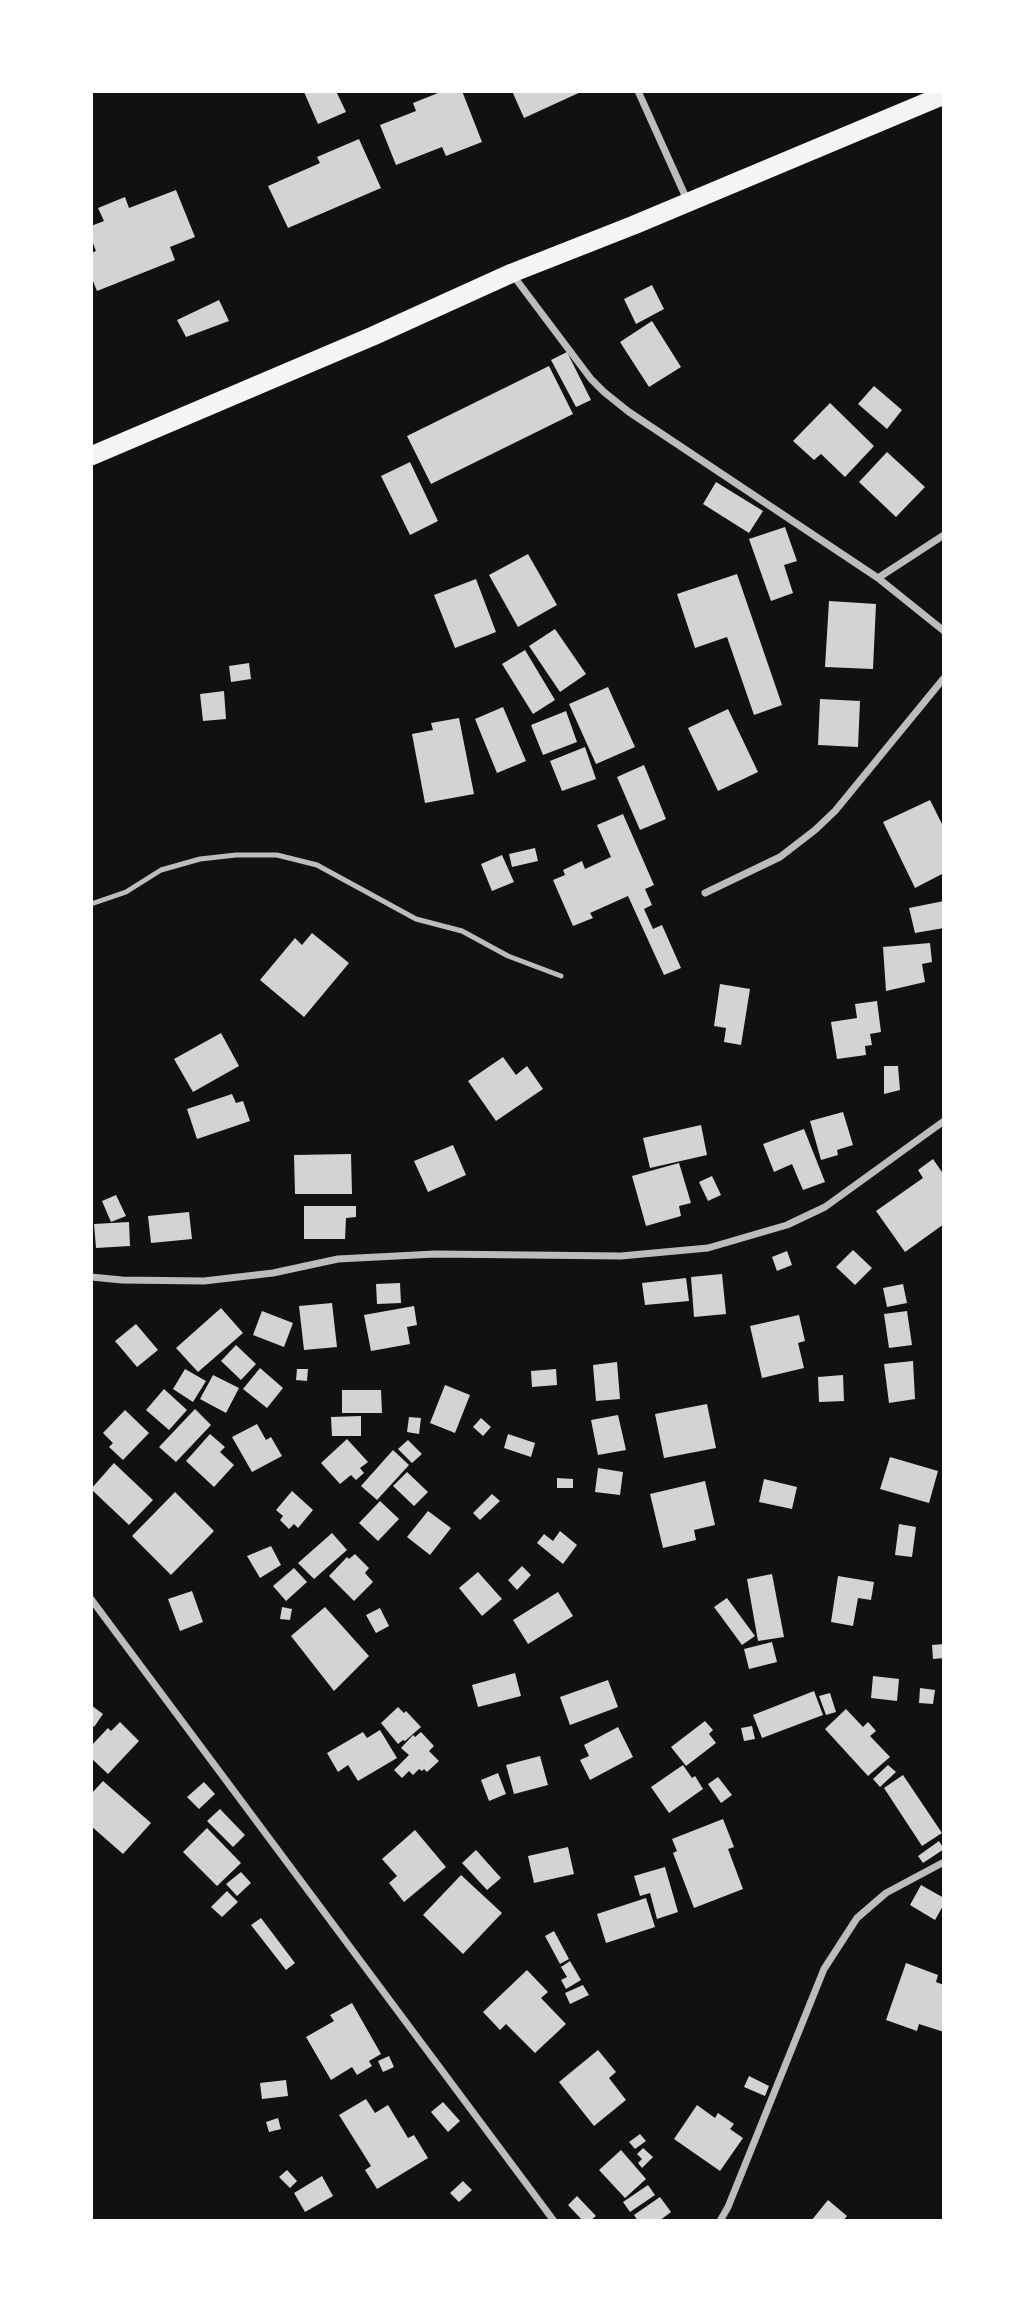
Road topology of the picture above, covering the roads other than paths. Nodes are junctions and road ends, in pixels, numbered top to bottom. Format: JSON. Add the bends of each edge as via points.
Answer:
{"nodes":[{"id":1,"x":638,"y":91,"type":"edge"},
{"id":2,"x":944,"y":95,"type":"edge"},
{"id":3,"x":688,"y":203,"type":"junction"},
{"id":4,"x":512,"y":273,"type":"junction"},
{"id":5,"x":91,"y":456,"type":"edge"},
{"id":6,"x":944,"y":535,"type":"edge"},
{"id":7,"x":878,"y":578,"type":"junction"},
{"id":8,"x":944,"y":631,"type":"edge"},
{"id":9,"x":944,"y":678,"type":"edge"},
{"id":10,"x":705,"y":893,"type":"dead end"},
{"id":11,"x":91,"y":904,"type":"edge"},
{"id":12,"x":561,"y":976,"type":"dead end"},
{"id":13,"x":944,"y":1121,"type":"edge"},
{"id":14,"x":91,"y":1277,"type":"edge"},
{"id":15,"x":91,"y":1600,"type":"edge"},
{"id":16,"x":944,"y":1862,"type":"edge"},
{"id":17,"x":554,"y":2221,"type":"edge"},
{"id":18,"x":720,"y":2221,"type":"edge"}],
"edges":[{"from":1,"to":3,"type":"street"},
{"from":2,"to":3,"type":"highway"},
{"from":3,"to":4,"type":"highway"},
{"from":4,"to":5,"type":"highway"},
{"from":4,"to":7,"type":"street","via":[[604,392]]},
{"from":6,"to":7,"type":"street"},
{"from":7,"to":8,"type":"street"},
{"from":9,"to":10,"type":"street","via":[[815,830],[780,857]]},
{"from":11,"to":12,"type":"lane","via":[[126,892],[161,870],[201,859],[277,855],[317,864],[416,919],[461,931],[508,956]]},
{"from":13,"to":14,"type":"street","via":[[825,1207],[787,1225],[708,1248],[621,1256],[435,1254],[338,1259],[204,1281]]},
{"from":15,"to":17,"type":"street"},
{"from":16,"to":18,"type":"street","via":[[886,1893],[857,1918],[824,1969]]}]}
